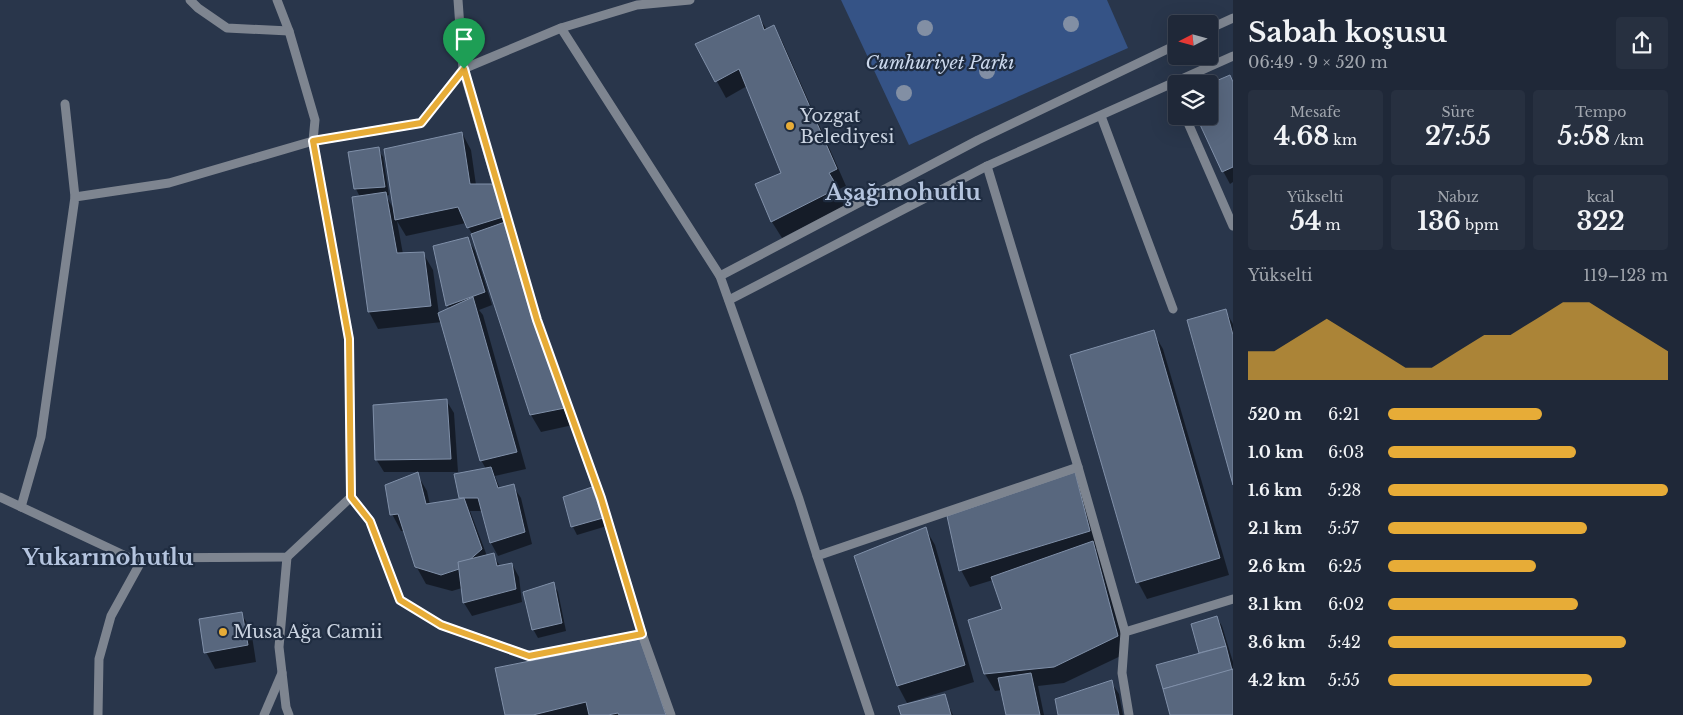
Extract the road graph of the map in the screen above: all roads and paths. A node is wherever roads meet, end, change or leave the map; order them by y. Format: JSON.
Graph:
{"nodes":[{"id":1,"x":190,"y":0,"type":"edge"},
{"id":2,"x":277,"y":0,"type":"edge"},
{"id":3,"x":458,"y":0,"type":"edge"},
{"id":4,"x":690,"y":0,"type":"edge"},
{"id":5,"x":1233,"y":18,"type":"edge"},
{"id":6,"x":1218,"y":25,"type":"edge"},
{"id":7,"x":561,"y":28,"type":"junction"},
{"id":8,"x":289,"y":31,"type":"junction"},
{"id":9,"x":1168,"y":49,"type":"edge"},
{"id":10,"x":1233,"y":56,"type":"edge"},
{"id":11,"x":464,"y":69,"type":"junction"},
{"id":12,"x":1191,"y":75,"type":"edge"},
{"id":13,"x":1168,"y":85,"type":"edge"},
{"id":14,"x":66,"y":104,"type":"dead end"},
{"id":15,"x":1101,"y":116,"type":"junction"},
{"id":16,"x":1189,"y":125,"type":"edge"},
{"id":17,"x":313,"y":141,"type":"junction"},
{"id":18,"x":987,"y":166,"type":"junction"},
{"id":19,"x":75,"y":197,"type":"junction"},
{"id":20,"x":1233,"y":226,"type":"edge"},
{"id":21,"x":720,"y":276,"type":"junction"},
{"id":22,"x":729,"y":300,"type":"junction"},
{"id":23,"x":1173,"y":309,"type":"dead end"},
{"id":24,"x":1078,"y":467,"type":"junction"},
{"id":25,"x":0,"y":497,"type":"edge"},
{"id":26,"x":351,"y":497,"type":"junction"},
{"id":27,"x":21,"y":507,"type":"junction"},
{"id":28,"x":817,"y":556,"type":"junction"},
{"id":29,"x":288,"y":557,"type":"junction"},
{"id":30,"x":143,"y":558,"type":"junction"},
{"id":31,"x":1233,"y":599,"type":"edge"},
{"id":32,"x":1125,"y":632,"type":"junction"},
{"id":33,"x":642,"y":634,"type":"junction"},
{"id":34,"x":282,"y":673,"type":"junction"},
{"id":35,"x":98,"y":715,"type":"edge"},
{"id":36,"x":264,"y":715,"type":"edge"},
{"id":37,"x":289,"y":715,"type":"edge"},
{"id":38,"x":670,"y":715,"type":"edge"},
{"id":39,"x":870,"y":715,"type":"edge"},
{"id":40,"x":1129,"y":715,"type":"edge"}],
"edges":[{"from":1,"to":8,"type":"street"},
{"from":2,"to":8,"type":"street"},
{"from":3,"to":11,"type":"street"},
{"from":4,"to":7,"type":"street"},
{"from":5,"to":6,"type":"street"},
{"from":7,"to":11,"type":"street"},
{"from":7,"to":21,"type":"street"},
{"from":8,"to":17,"type":"street"},
{"from":9,"to":21,"type":"street"},
{"from":10,"to":12,"type":"street"},
{"from":11,"to":17,"type":"street"},
{"from":11,"to":33,"type":"street"},
{"from":13,"to":15,"type":"street"},
{"from":14,"to":19,"type":"street"},
{"from":15,"to":18,"type":"street"},
{"from":15,"to":23,"type":"street"},
{"from":16,"to":20,"type":"street"},
{"from":17,"to":19,"type":"street"},
{"from":17,"to":26,"type":"street"},
{"from":18,"to":22,"type":"street"},
{"from":18,"to":24,"type":"street"},
{"from":19,"to":27,"type":"street"},
{"from":21,"to":22,"type":"street"},
{"from":22,"to":28,"type":"street"},
{"from":24,"to":28,"type":"street"},
{"from":24,"to":32,"type":"street"},
{"from":25,"to":27,"type":"street"},
{"from":26,"to":29,"type":"street"},
{"from":26,"to":33,"type":"street"},
{"from":27,"to":30,"type":"street"},
{"from":28,"to":39,"type":"street"},
{"from":29,"to":30,"type":"street"},
{"from":29,"to":34,"type":"street"},
{"from":30,"to":35,"type":"street"},
{"from":31,"to":32,"type":"street"},
{"from":32,"to":40,"type":"street"},
{"from":33,"to":38,"type":"street"},
{"from":34,"to":36,"type":"street"},
{"from":34,"to":37,"type":"street"}]}
